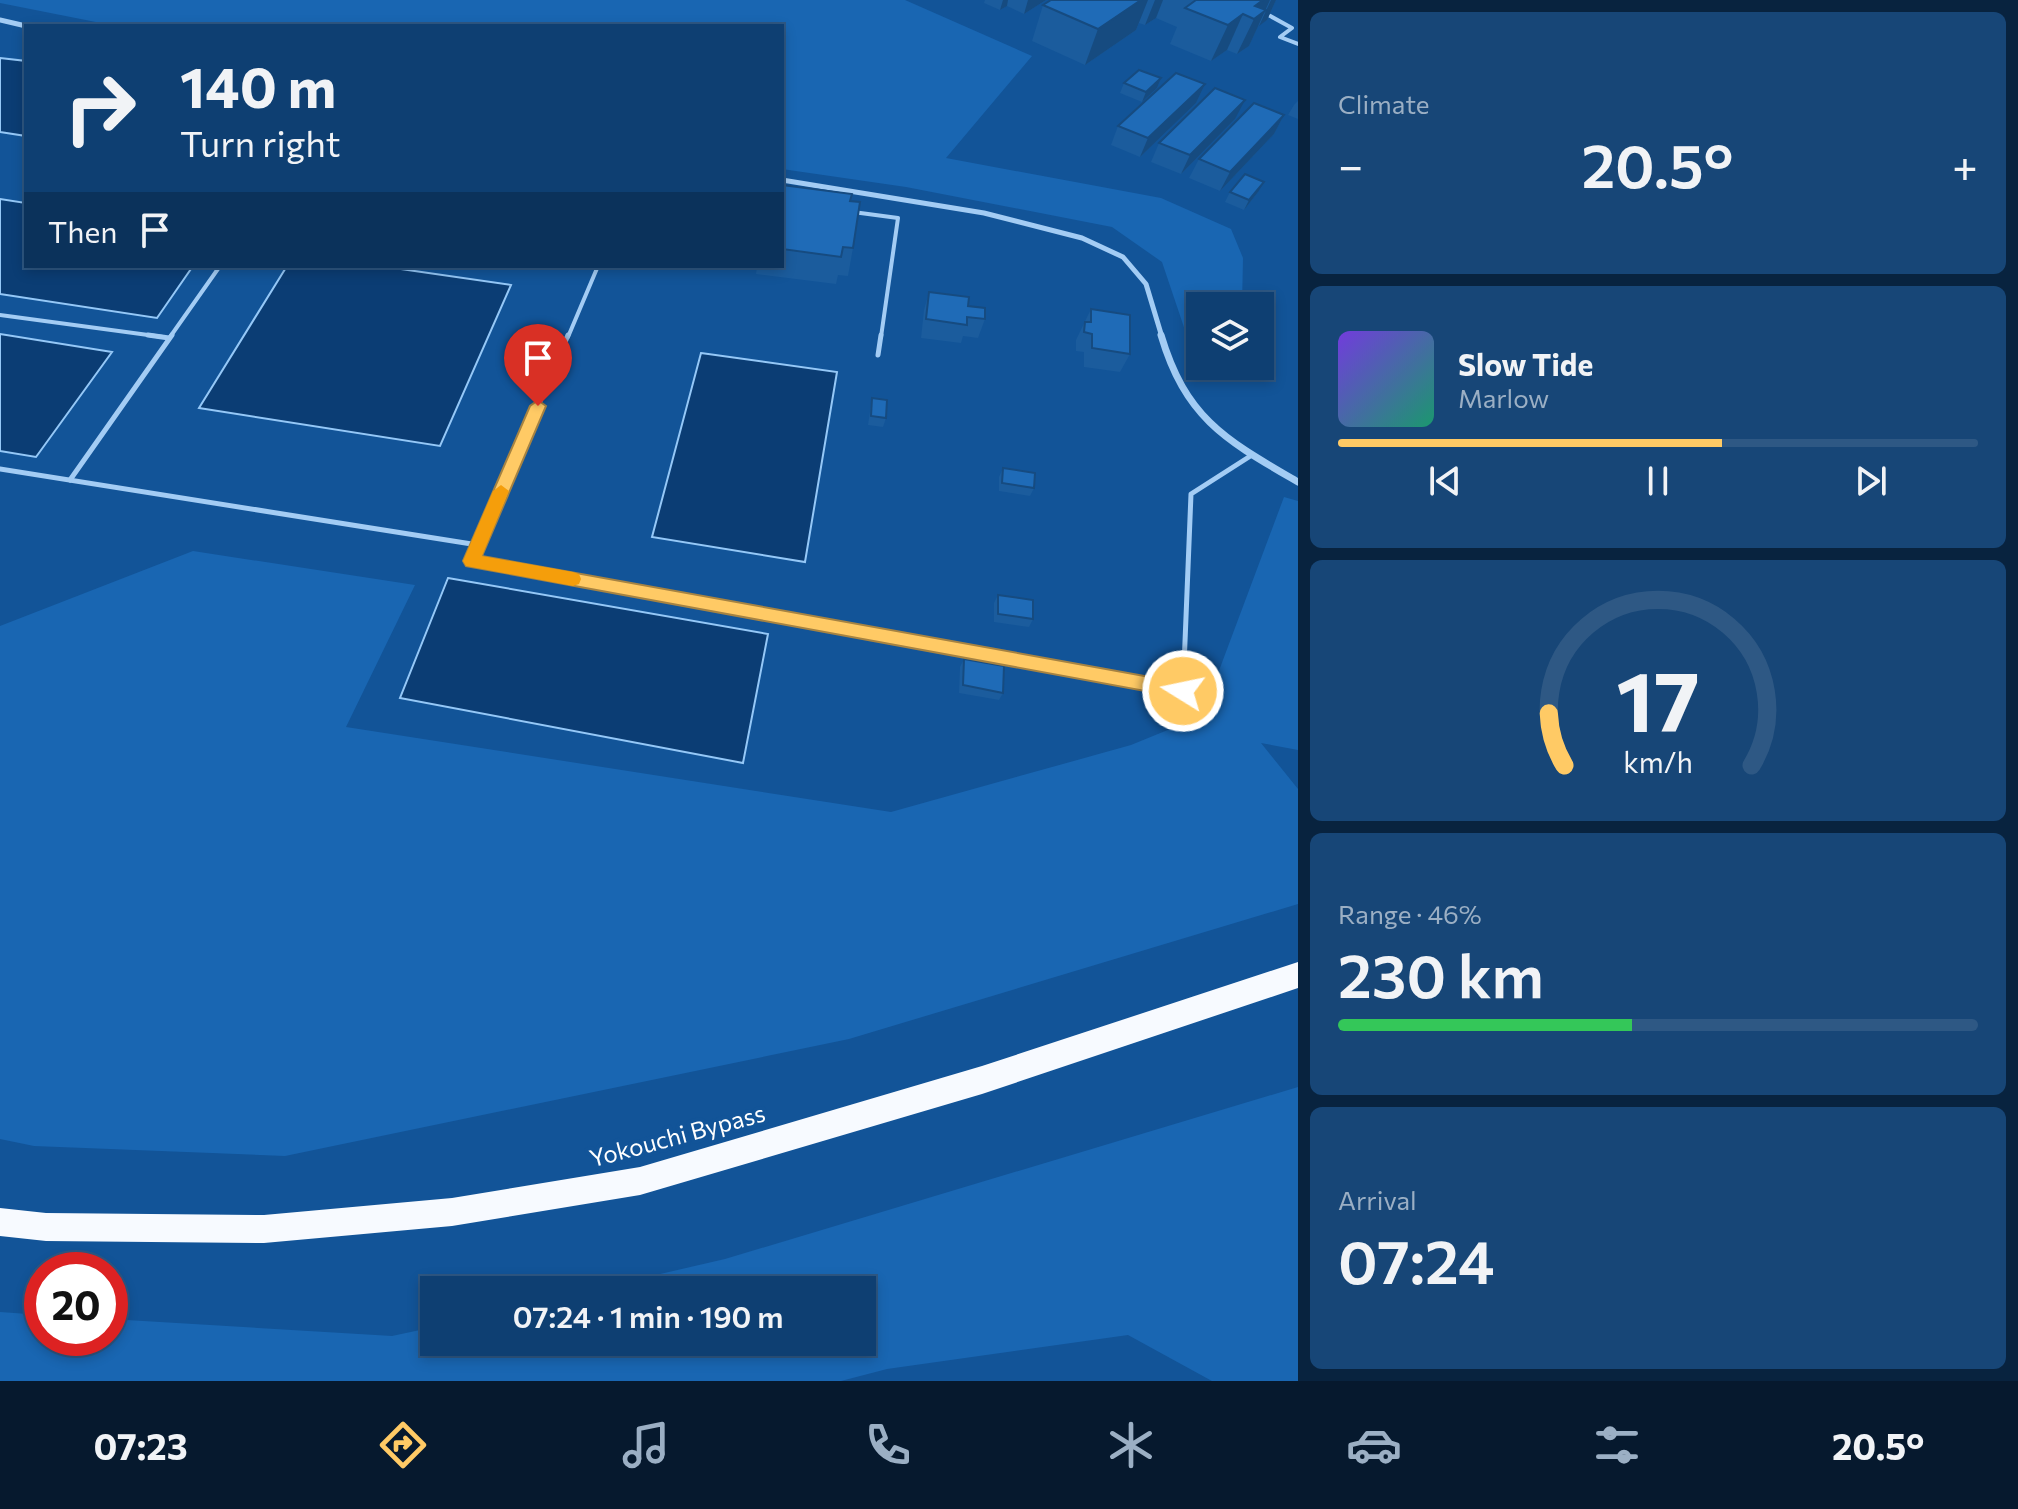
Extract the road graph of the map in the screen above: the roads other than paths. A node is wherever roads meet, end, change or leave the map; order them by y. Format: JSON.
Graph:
{"nodes":[{"id":1,"x":1255,"y":7,"type":"edge"},
{"id":2,"x":0,"y":20,"type":"edge"},
{"id":3,"x":24,"y":26,"type":"edge"},
{"id":4,"x":1298,"y":44,"type":"edge"},
{"id":5,"x":784,"y":180,"type":"edge"},
{"id":6,"x":840,"y":211,"type":"edge"},
{"id":7,"x":219,"y":268,"type":"edge"},
{"id":8,"x":597,"y":268,"type":"edge"},
{"id":9,"x":0,"y":315,"type":"edge"},
{"id":10,"x":169,"y":338,"type":"junction"},
{"id":11,"x":878,"y":355,"type":"dead end"},
{"id":12,"x":1252,"y":455,"type":"junction"},
{"id":13,"x":0,"y":469,"type":"edge"},
{"id":14,"x":70,"y":480,"type":"junction"},
{"id":15,"x":1298,"y":482,"type":"edge"},
{"id":16,"x":478,"y":545,"type":"junction"},
{"id":17,"x":1298,"y":975,"type":"edge"},
{"id":18,"x":0,"y":1222,"type":"edge"}],
"edges":[{"from":1,"to":4,"type":"lane"},
{"from":2,"to":3,"type":"street"},
{"from":5,"to":12,"type":"street"},
{"from":6,"to":11,"type":"lane"},
{"from":7,"to":10,"type":"lane"},
{"from":8,"to":16,"type":"lane"},
{"from":9,"to":10,"type":"lane"},
{"from":10,"to":14,"type":"lane"},
{"from":12,"to":15,"type":"street"},
{"from":12,"to":16,"type":"lane"},
{"from":13,"to":14,"type":"lane"},
{"from":14,"to":16,"type":"lane"},
{"from":17,"to":18,"type":"highway","name":"Yokouchi Bypass"}]}
